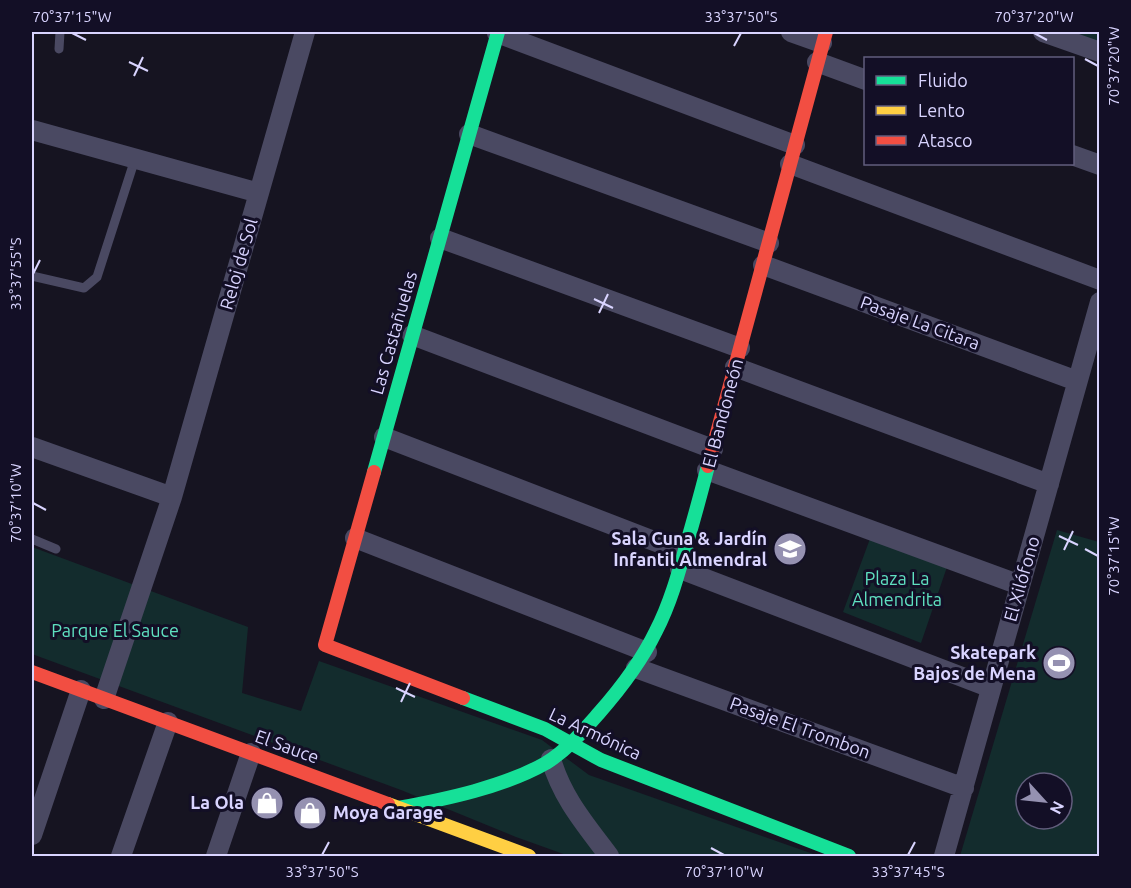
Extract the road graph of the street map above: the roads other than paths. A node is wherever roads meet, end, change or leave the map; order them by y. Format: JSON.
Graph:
{"nodes":[{"id":1,"x":60,"y":32,"type":"edge"},
{"id":2,"x":305,"y":32,"type":"edge"},
{"id":3,"x":497,"y":32,"type":"edge"},
{"id":4,"x":791,"y":32,"type":"edge"},
{"id":5,"x":1043,"y":32,"type":"edge"},
{"id":6,"x":822,"y":46,"type":"edge"},
{"id":7,"x":59,"y":49,"type":"dead end"},
{"id":8,"x":1100,"y":52,"type":"edge"},
{"id":9,"x":864,"y":78,"type":"edge"},
{"id":10,"x":32,"y":130,"type":"edge"},
{"id":11,"x":469,"y":134,"type":"junction"},
{"id":12,"x":792,"y":155,"type":"junction"},
{"id":13,"x":1074,"y":156,"type":"edge"},
{"id":14,"x":135,"y":159,"type":"junction"},
{"id":15,"x":1100,"y":165,"type":"edge"},
{"id":16,"x":259,"y":193,"type":"junction"},
{"id":17,"x":440,"y":238,"type":"junction"},
{"id":18,"x":768,"y":243,"type":"junction"},
{"id":19,"x":763,"y":265,"type":"junction"},
{"id":20,"x":32,"y":276,"type":"edge"},
{"id":21,"x":1100,"y":280,"type":"edge"},
{"id":22,"x":1100,"y":302,"type":"edge"},
{"id":23,"x":412,"y":335,"type":"junction"},
{"id":24,"x":738,"y":358,"type":"junction"},
{"id":25,"x":1077,"y":381,"type":"junction"},
{"id":26,"x":384,"y":437,"type":"junction"},
{"id":27,"x":32,"y":447,"type":"edge"},
{"id":28,"x":713,"y":449,"type":"junction"},
{"id":29,"x":707,"y":470,"type":"junction"},
{"id":30,"x":1049,"y":484,"type":"junction"},
{"id":31,"x":172,"y":497,"type":"junction"},
{"id":32,"x":355,"y":538,"type":"junction"},
{"id":33,"x":32,"y":539,"type":"edge"},
{"id":34,"x":56,"y":549,"type":"dead end"},
{"id":35,"x":683,"y":561,"type":"junction"},
{"id":36,"x":1020,"y":585,"type":"junction"},
{"id":37,"x":325,"y":645,"type":"joint"},
{"id":38,"x":641,"y":660,"type":"junction"},
{"id":39,"x":32,"y":672,"type":"edge"},
{"id":40,"x":991,"y":688,"type":"junction"},
{"id":41,"x":81,"y":690,"type":"junction"},
{"id":42,"x":104,"y":699,"type":"junction"},
{"id":43,"x":168,"y":723,"type":"junction"},
{"id":44,"x":571,"y":744,"type":"junction"},
{"id":45,"x":251,"y":753,"type":"junction"},
{"id":46,"x":551,"y":759,"type":"junction"},
{"id":47,"x":964,"y":788,"type":"junction"},
{"id":48,"x":398,"y":808,"type":"junction"},
{"id":49,"x":32,"y":835,"type":"edge"},
{"id":50,"x":121,"y":856,"type":"edge"},
{"id":51,"x":216,"y":856,"type":"edge"},
{"id":52,"x":529,"y":856,"type":"edge"},
{"id":53,"x":609,"y":856,"type":"edge"},
{"id":54,"x":849,"y":856,"type":"edge"},
{"id":55,"x":944,"y":856,"type":"edge"}],
"edges":[{"from":1,"to":7,"type":"lane"},
{"from":2,"to":16,"type":"street","name":"Reloj de Sol"},
{"from":3,"to":11,"type":"street","name":"Las Castañuelas"},
{"from":3,"to":12,"type":"street"},
{"from":4,"to":6,"type":"street"},
{"from":5,"to":8,"type":"street"},
{"from":6,"to":9,"type":"street"},
{"from":6,"to":12,"type":"street","name":"El Bandoneón"},
{"from":10,"to":14,"type":"street"},
{"from":11,"to":17,"type":"street","name":"Las Castañuelas"},
{"from":11,"to":18,"type":"street"},
{"from":12,"to":18,"type":"street","name":"El Bandoneón"},
{"from":12,"to":21,"type":"street"},
{"from":13,"to":15,"type":"street"},
{"from":14,"to":16,"type":"street"},
{"from":14,"to":20,"type":"lane"},
{"from":16,"to":31,"type":"street","name":"Reloj de Sol"},
{"from":17,"to":23,"type":"street","name":"Las Castañuelas"},
{"from":17,"to":24,"type":"street"},
{"from":18,"to":19,"type":"street","name":"El Bandoneón"},
{"from":19,"to":24,"type":"street","name":"El Bandoneón"},
{"from":19,"to":25,"type":"street","name":"Pasaje La Citara"},
{"from":22,"to":25,"type":"street","name":"El Xilófono"},
{"from":23,"to":26,"type":"street","name":"Las Castañuelas"},
{"from":23,"to":28,"type":"street"},
{"from":24,"to":28,"type":"street","name":"El Bandoneón"},
{"from":24,"to":30,"type":"street"},
{"from":25,"to":30,"type":"street","name":"El Xilófono"},
{"from":26,"to":32,"type":"street","name":"Las Castañuelas"},
{"from":26,"to":35,"type":"street"},
{"from":27,"to":31,"type":"street"},
{"from":28,"to":29,"type":"street","name":"El Bandoneón"},
{"from":29,"to":35,"type":"street","name":"El Bandoneón"},
{"from":29,"to":36,"type":"street"},
{"from":30,"to":36,"type":"street","name":"El Xilófono"},
{"from":31,"to":42,"type":"street","name":"Reloj de Sol"},
{"from":32,"to":37,"type":"street","name":"Las Castañuelas"},
{"from":32,"to":38,"type":"street","name":"Pasaje El Trombon"},
{"from":33,"to":34,"type":"lane"},
{"from":35,"to":38,"type":"street","name":"El Bandoneón"},
{"from":35,"to":40,"type":"street"},
{"from":36,"to":40,"type":"street","name":"El Xilófono"},
{"from":37,"to":44,"type":"street","name":"La Armónica"},
{"from":38,"to":44,"type":"street","name":"El Bandoneón"},
{"from":38,"to":47,"type":"street","name":"Pasaje El Trombon"},
{"from":39,"to":41,"type":"street","name":"El Sauce"},
{"from":40,"to":47,"type":"street","name":"El Xilófono"},
{"from":41,"to":42,"type":"street","name":"El Sauce"},
{"from":41,"to":49,"type":"street"},
{"from":42,"to":43,"type":"street","name":"El Sauce"},
{"from":43,"to":45,"type":"street","name":"El Sauce"},
{"from":43,"to":50,"type":"street"},
{"from":44,"to":46,"type":"street","name":"El Bandoneón"},
{"from":44,"to":54,"type":"street","name":"La Armónica"},
{"from":45,"to":48,"type":"street","name":"El Sauce"},
{"from":45,"to":51,"type":"street"},
{"from":46,"to":48,"type":"street","name":"El Bandoneón"},
{"from":46,"to":53,"type":"street"},
{"from":47,"to":55,"type":"street","name":"El Xilófono"},
{"from":48,"to":52,"type":"street","name":"El Sauce"}]}
